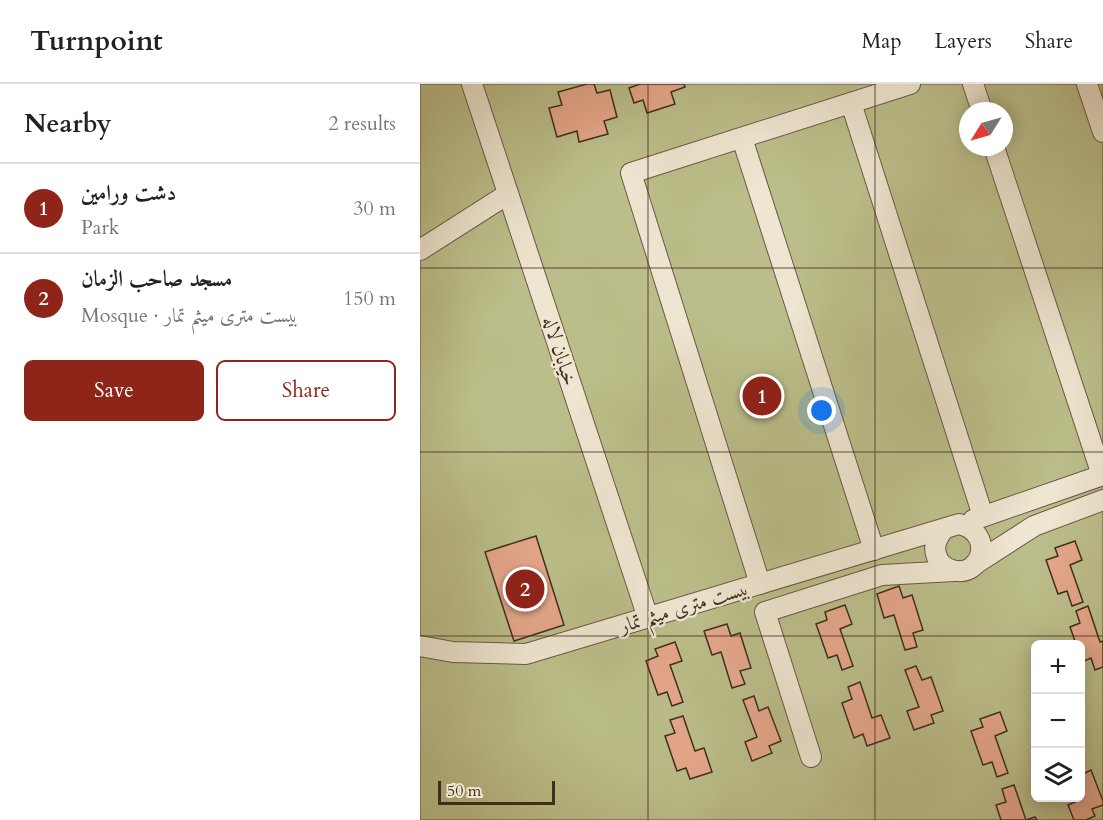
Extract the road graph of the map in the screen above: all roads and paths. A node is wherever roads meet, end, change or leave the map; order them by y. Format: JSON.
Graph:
{"nodes":[{"id":1,"x":472,"y":84,"type":"edge"},
{"id":2,"x":910,"y":84,"type":"edge"},
{"id":3,"x":973,"y":84,"type":"edge"},
{"id":4,"x":1087,"y":84,"type":"edge"},
{"id":5,"x":979,"y":102,"type":"edge"},
{"id":6,"x":851,"y":103,"type":"junction"},
{"id":7,"x":1103,"y":132,"type":"edge"},
{"id":8,"x":742,"y":138,"type":"junction"},
{"id":9,"x":997,"y":156,"type":"edge"},
{"id":10,"x":508,"y":194,"type":"junction"},
{"id":11,"x":420,"y":250,"type":"edge"},
{"id":12,"x":1102,"y":475,"type":"edge"},
{"id":13,"x":1103,"y":500,"type":"edge"},
{"id":14,"x":983,"y":516,"type":"junction"},
{"id":15,"x":952,"y":527,"type":"junction"},
{"id":16,"x":874,"y":550,"type":"junction"},
{"id":17,"x":975,"y":564,"type":"junction"},
{"id":18,"x":954,"y":571,"type":"junction"},
{"id":19,"x":760,"y":584,"type":"junction"},
{"id":20,"x":648,"y":618,"type":"junction"},
{"id":21,"x":420,"y":646,"type":"edge"},
{"id":22,"x":811,"y":757,"type":"dead end"}],
"edges":[{"from":1,"to":10,"type":"street","name":"خیابان لاله"},
{"from":2,"to":6,"type":"street"},
{"from":3,"to":5,"type":"street"},
{"from":4,"to":7,"type":"street"},
{"from":6,"to":8,"type":"street"},
{"from":6,"to":14,"type":"street"},
{"from":8,"to":16,"type":"street"},
{"from":8,"to":19,"type":"street"},
{"from":9,"to":12,"type":"street"},
{"from":10,"to":11,"type":"street"},
{"from":10,"to":20,"type":"street","name":"خیابان لاله"},
{"from":12,"to":14,"type":"street","name":"بیست متری میثم تمار"},
{"from":13,"to":17,"type":"street"},
{"from":14,"to":15,"type":"street","name":"بیست متری میثم تمار"},
{"from":15,"to":16,"type":"street","name":"بیست متری میثم تمار"},
{"from":15,"to":17,"type":"street"},
{"from":15,"to":18,"type":"street"},
{"from":16,"to":19,"type":"street","name":"بیست متری میثم تمار"},
{"from":17,"to":18,"type":"street"},
{"from":18,"to":22,"type":"street"},
{"from":19,"to":20,"type":"street","name":"بیست متری میثم تمار"},
{"from":20,"to":21,"type":"street","name":"بیست متری میثم تمار"}]}
